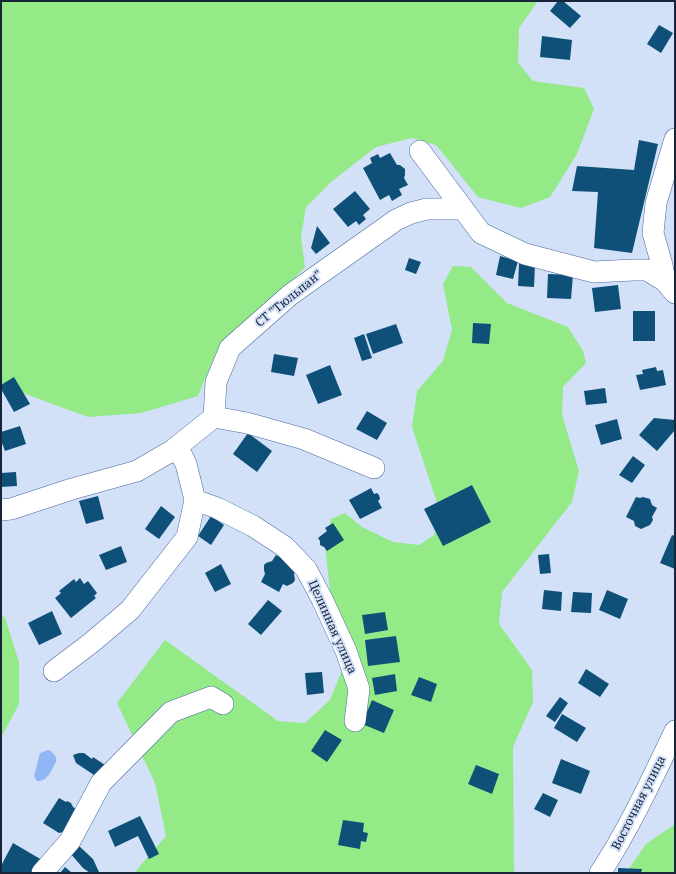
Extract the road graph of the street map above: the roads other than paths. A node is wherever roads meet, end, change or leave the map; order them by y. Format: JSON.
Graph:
{"nodes":[{"id":1,"x":675,"y":139,"type":"edge"},
{"id":2,"x":420,"y":151,"type":"dead end"},
{"id":3,"x":462,"y":209,"type":"junction"},
{"id":4,"x":669,"y":275,"type":"edge"},
{"id":5,"x":214,"y":417,"type":"junction"},
{"id":6,"x":173,"y":450,"type":"junction"},
{"id":7,"x":374,"y":468,"type":"dead end"},
{"id":8,"x":195,"y":500,"type":"junction"},
{"id":9,"x":1,"y":510,"type":"edge"},
{"id":10,"x":54,"y":671,"type":"dead end"},
{"id":11,"x":222,"y":704,"type":"dead end"},
{"id":12,"x":355,"y":721,"type":"dead end"},
{"id":13,"x":675,"y":731,"type":"edge"},
{"id":14,"x":42,"y":873,"type":"edge"},
{"id":15,"x":600,"y":873,"type":"edge"}],
"edges":[{"from":1,"to":4,"type":"street"},
{"from":2,"to":3,"type":"street"},
{"from":3,"to":4,"type":"street"},
{"from":3,"to":5,"type":"street","name":"СТ \"Тюльпан\""},
{"from":5,"to":6,"type":"street"},
{"from":5,"to":7,"type":"street"},
{"from":6,"to":8,"type":"street"},
{"from":6,"to":9,"type":"street"},
{"from":8,"to":10,"type":"street"},
{"from":8,"to":12,"type":"street","name":"Целинная улица"},
{"from":11,"to":14,"type":"street"},
{"from":13,"to":15,"type":"street","name":"Восточная улица"}]}
